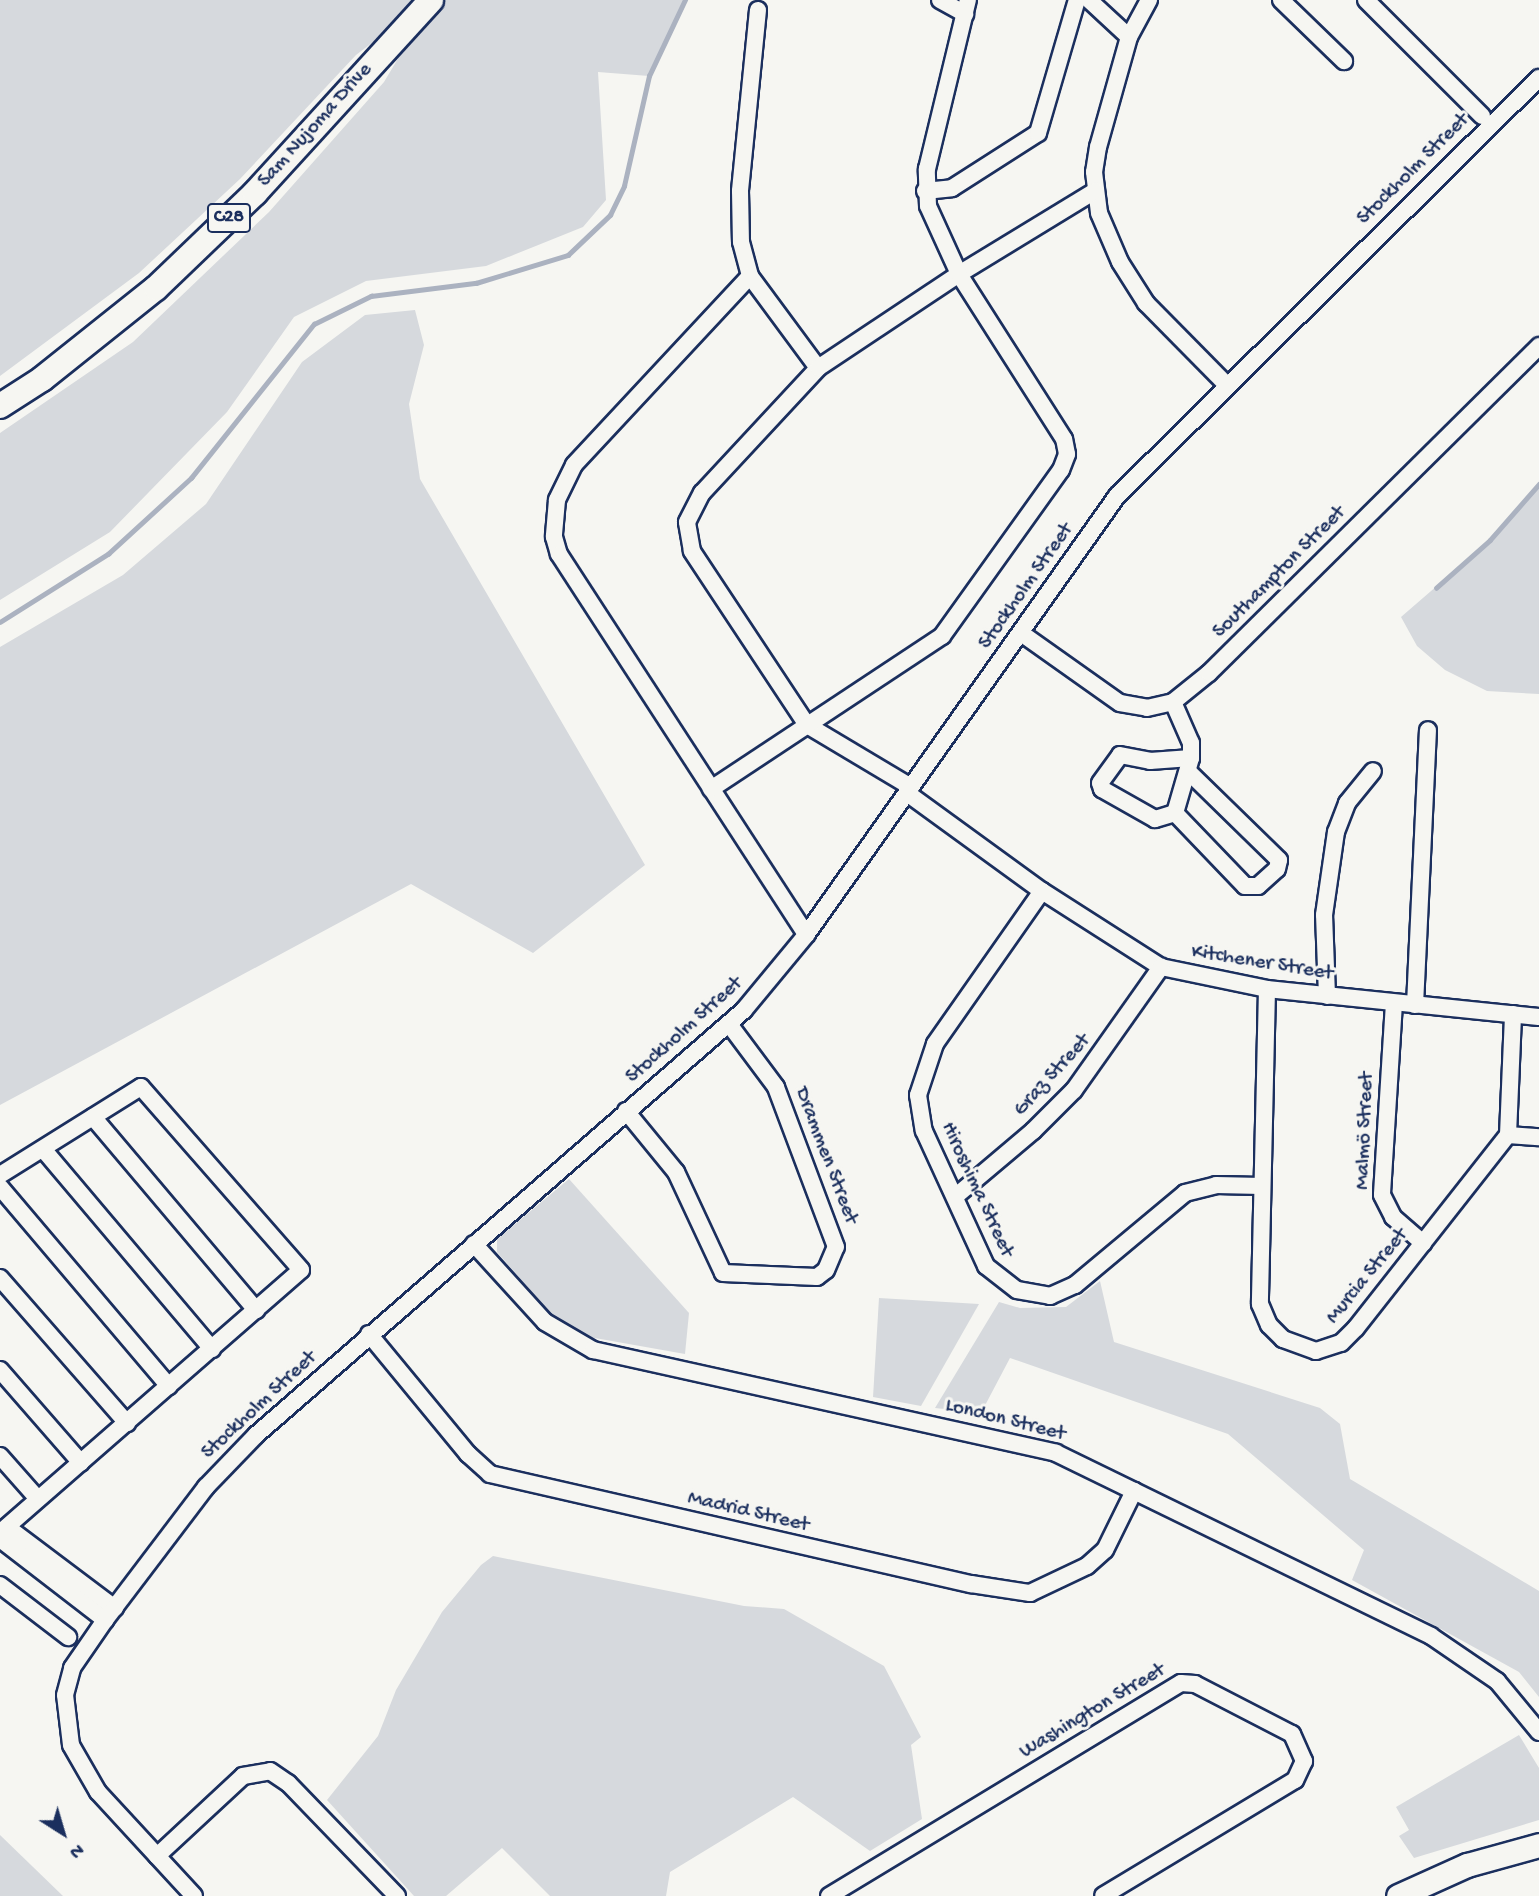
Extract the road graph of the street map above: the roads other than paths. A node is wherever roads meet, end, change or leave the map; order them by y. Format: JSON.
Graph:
{"nodes":[{"id":1,"x":431,"y":0,"type":"edge"},
{"id":2,"x":940,"y":0,"type":"edge"},
{"id":3,"x":1077,"y":0,"type":"edge"},
{"id":4,"x":1089,"y":0,"type":"edge"},
{"id":5,"x":1149,"y":0,"type":"edge"},
{"id":6,"x":1281,"y":0,"type":"edge"},
{"id":7,"x":1366,"y":0,"type":"edge"},
{"id":8,"x":967,"y":7,"type":"edge"},
{"id":9,"x":758,"y":10,"type":"dead end"},
{"id":10,"x":1129,"y":37,"type":"junction"},
{"id":11,"x":1344,"y":61,"type":"dead end"},
{"id":12,"x":1539,"y":78,"type":"edge"},
{"id":13,"x":1482,"y":116,"type":"dead end"},
{"id":14,"x":925,"y":191,"type":"junction"},
{"id":15,"x":1095,"y":191,"type":"junction"},
{"id":16,"x":959,"y":274,"type":"junction"},
{"id":17,"x":750,"y":276,"type":"junction"},
{"id":18,"x":1539,"y":346,"type":"edge"},
{"id":19,"x":818,"y":368,"type":"junction"},
{"id":20,"x":1227,"y":385,"type":"junction"},
{"id":21,"x":0,"y":406,"type":"edge"},
{"id":22,"x":1021,"y":633,"type":"junction"},
{"id":23,"x":1173,"y":702,"type":"junction"},
{"id":24,"x":807,"y":725,"type":"junction"},
{"id":25,"x":1428,"y":730,"type":"dead end"},
{"id":26,"x":1190,"y":765,"type":"junction"},
{"id":27,"x":1373,"y":771,"type":"dead end"},
{"id":28,"x":711,"y":789,"type":"junction"},
{"id":29,"x":909,"y":790,"type":"junction"},
{"id":30,"x":1175,"y":813,"type":"junction"},
{"id":31,"x":1042,"y":891,"type":"junction"},
{"id":32,"x":806,"y":935,"type":"junction"},
{"id":33,"x":1161,"y":967,"type":"junction"},
{"id":34,"x":1267,"y":989,"type":"junction"},
{"id":35,"x":1327,"y":996,"type":"junction"},
{"id":36,"x":1394,"y":1003,"type":"junction"},
{"id":37,"x":1415,"y":1005,"type":"junction"},
{"id":38,"x":1513,"y":1014,"type":"junction"},
{"id":39,"x":1539,"y":1017,"type":"edge"},
{"id":40,"x":729,"y":1024,"type":"junction"},
{"id":41,"x":626,"y":1111,"type":"junction"},
{"id":42,"x":93,"y":1117,"type":"junction"},
{"id":43,"x":1508,"y":1135,"type":"junction"},
{"id":44,"x":1539,"y":1137,"type":"edge"},
{"id":45,"x":43,"y":1149,"type":"junction"},
{"id":46,"x":0,"y":1175,"type":"edge"},
{"id":47,"x":1262,"y":1186,"type":"junction"},
{"id":48,"x":0,"y":1187,"type":"edge"},
{"id":49,"x":956,"y":1196,"type":"junction"},
{"id":50,"x":1423,"y":1243,"type":"junction"},
{"id":51,"x":474,"y":1244,"type":"junction"},
{"id":52,"x":0,"y":1278,"type":"edge"},
{"id":53,"x":256,"y":1310,"type":"junction"},
{"id":54,"x":369,"y":1334,"type":"junction"},
{"id":55,"x":212,"y":1349,"type":"junction"},
{"id":56,"x":0,"y":1370,"type":"edge"},
{"id":57,"x":169,"y":1386,"type":"junction"},
{"id":58,"x":127,"y":1423,"type":"junction"},
{"id":59,"x":0,"y":1456,"type":"edge"},
{"id":60,"x":80,"y":1463,"type":"junction"},
{"id":61,"x":1134,"y":1491,"type":"junction"},
{"id":62,"x":38,"y":1499,"type":"junction"},
{"id":63,"x":2,"y":1533,"type":"edge"},
{"id":64,"x":0,"y":1585,"type":"edge"},
{"id":65,"x":110,"y":1614,"type":"junction"},
{"id":66,"x":68,"y":1637,"type":"dead end"},
{"id":67,"x":1539,"y":1732,"type":"edge"},
{"id":68,"x":1539,"y":1845,"type":"edge"},
{"id":69,"x":157,"y":1856,"type":"junction"},
{"id":70,"x":194,"y":1896,"type":"edge"},
{"id":71,"x":397,"y":1896,"type":"edge"},
{"id":72,"x":829,"y":1896,"type":"edge"},
{"id":73,"x":1103,"y":1896,"type":"edge"},
{"id":74,"x":1398,"y":1896,"type":"edge"}],
"edges":[{"from":1,"to":21,"type":"main road","name":"Sam Nujoma Drive","number":"C28"},
{"from":2,"to":8,"type":"street"},
{"from":3,"to":14,"type":"street"},
{"from":4,"to":10,"type":"street"},
{"from":5,"to":10,"type":"street"},
{"from":6,"to":11,"type":"street"},
{"from":7,"to":13,"type":"street"},
{"from":8,"to":14,"type":"street"},
{"from":9,"to":17,"type":"street"},
{"from":10,"to":15,"type":"street"},
{"from":12,"to":20,"type":"street","name":"Stockholm Street"},
{"from":14,"to":16,"type":"street"},
{"from":15,"to":16,"type":"street"},
{"from":15,"to":20,"type":"street"},
{"from":16,"to":19,"type":"street"},
{"from":16,"to":24,"type":"street"},
{"from":17,"to":19,"type":"street"},
{"from":17,"to":28,"type":"street"},
{"from":18,"to":23,"type":"street","name":"Southampton Street"},
{"from":19,"to":24,"type":"street"},
{"from":20,"to":22,"type":"street","name":"Stockholm Street"},
{"from":22,"to":23,"type":"street"},
{"from":22,"to":29,"type":"street","name":"Stockholm Street"},
{"from":23,"to":26,"type":"street"},
{"from":24,"to":28,"type":"street"},
{"from":24,"to":29,"type":"street","name":"Kitchener Street"},
{"from":25,"to":37,"type":"street"},
{"from":26,"to":30,"type":"street"},
{"from":26,"to":30,"type":"street"},
{"from":26,"to":30,"type":"street"},
{"from":27,"to":35,"type":"street"},
{"from":28,"to":32,"type":"street"},
{"from":29,"to":31,"type":"street","name":"Kitchener Street"},
{"from":29,"to":32,"type":"street","name":"Stockholm Street"},
{"from":31,"to":33,"type":"street","name":"Kitchener Street"},
{"from":31,"to":49,"type":"street","name":"Hiroshima Street"},
{"from":32,"to":40,"type":"street","name":"Stockholm Street"},
{"from":33,"to":34,"type":"street","name":"Kitchener Street"},
{"from":33,"to":49,"type":"street","name":"Graz Street"},
{"from":34,"to":35,"type":"street","name":"Kitchener Street"},
{"from":34,"to":47,"type":"street","name":"Murcia Street"},
{"from":35,"to":36,"type":"street","name":"Kitchener Street"},
{"from":36,"to":37,"type":"street","name":"Kitchener Street"},
{"from":36,"to":50,"type":"street","name":"Malmö Street"},
{"from":37,"to":38,"type":"street","name":"Kitchener Street"},
{"from":38,"to":39,"type":"street","name":"Kitchener Street"},
{"from":38,"to":43,"type":"street"},
{"from":40,"to":41,"type":"street","name":"Stockholm Street"},
{"from":40,"to":41,"type":"street","name":"Drammen Street"},
{"from":41,"to":51,"type":"street","name":"Stockholm Street"},
{"from":42,"to":45,"type":"street"},
{"from":42,"to":53,"type":"street"},
{"from":42,"to":53,"type":"street"},
{"from":43,"to":44,"type":"street"},
{"from":43,"to":50,"type":"street","name":"Murcia Street"},
{"from":45,"to":46,"type":"street"},
{"from":45,"to":55,"type":"street"},
{"from":47,"to":49,"type":"street","name":"Hiroshima Street"},
{"from":47,"to":50,"type":"street","name":"Murcia Street"},
{"from":48,"to":57,"type":"street"},
{"from":51,"to":54,"type":"street","name":"Stockholm Street"},
{"from":51,"to":61,"type":"street","name":"London Street"},
{"from":52,"to":58,"type":"street"},
{"from":53,"to":55,"type":"street"},
{"from":54,"to":61,"type":"street","name":"Madrid Street"},
{"from":54,"to":65,"type":"street","name":"Stockholm Street"},
{"from":55,"to":57,"type":"street"},
{"from":56,"to":60,"type":"street"},
{"from":57,"to":58,"type":"street"},
{"from":58,"to":60,"type":"street"},
{"from":59,"to":62,"type":"street"},
{"from":60,"to":62,"type":"street"},
{"from":61,"to":67,"type":"street","name":"London Street"},
{"from":62,"to":63,"type":"street"},
{"from":63,"to":65,"type":"street"},
{"from":64,"to":66,"type":"street"},
{"from":65,"to":69,"type":"street","name":"Stockholm Street"},
{"from":68,"to":74,"type":"street"},
{"from":69,"to":70,"type":"street","name":"Stockholm Street"},
{"from":69,"to":71,"type":"street"},
{"from":72,"to":73,"type":"street","name":"Washington Street"}]}
